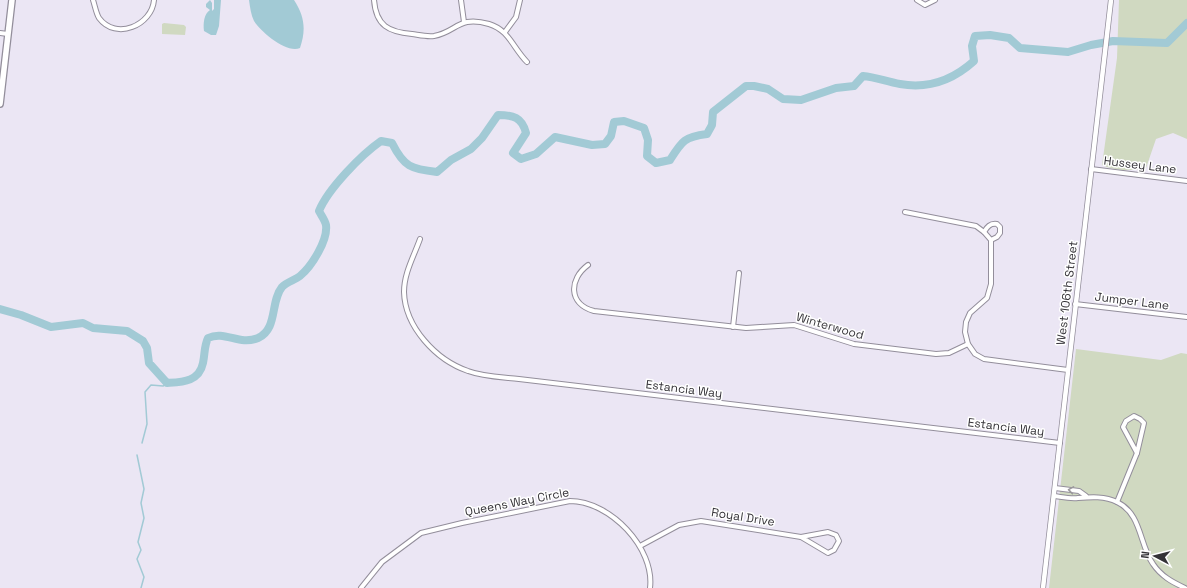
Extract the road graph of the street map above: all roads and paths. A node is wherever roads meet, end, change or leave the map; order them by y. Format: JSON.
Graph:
{"nodes":[{"id":1,"x":12,"y":0,"type":"edge"},
{"id":2,"x":93,"y":0,"type":"edge"},
{"id":3,"x":154,"y":0,"type":"edge"},
{"id":4,"x":374,"y":0,"type":"edge"},
{"id":5,"x":461,"y":0,"type":"edge"},
{"id":6,"x":520,"y":0,"type":"edge"},
{"id":7,"x":917,"y":0,"type":"edge"},
{"id":8,"x":935,"y":0,"type":"edge"},
{"id":9,"x":1111,"y":0,"type":"edge"},
{"id":10,"x":464,"y":22,"type":"junction"},
{"id":11,"x":505,"y":32,"type":"junction"},
{"id":12,"x":0,"y":33,"type":"edge"},
{"id":13,"x":8,"y":34,"type":"junction"},
{"id":14,"x":527,"y":62,"type":"dead end"},
{"id":15,"x":0,"y":104,"type":"edge"},
{"id":16,"x":1091,"y":169,"type":"junction"},
{"id":17,"x":1187,"y":181,"type":"edge"},
{"id":18,"x":905,"y":212,"type":"dead end"},
{"id":19,"x":984,"y":232,"type":"junction"},
{"id":20,"x":420,"y":239,"type":"dead end"},
{"id":21,"x":990,"y":240,"type":"junction"},
{"id":22,"x":588,"y":265,"type":"dead end"},
{"id":23,"x":739,"y":273,"type":"dead end"},
{"id":24,"x":1075,"y":304,"type":"junction"},
{"id":25,"x":1187,"y":318,"type":"edge"},
{"id":26,"x":732,"y":327,"type":"junction"},
{"id":27,"x":968,"y":344,"type":"junction"},
{"id":28,"x":1068,"y":370,"type":"junction"},
{"id":29,"x":1060,"y":443,"type":"junction"},
{"id":30,"x":1137,"y":453,"type":"junction"},
{"id":31,"x":1055,"y":488,"type":"junction"},
{"id":32,"x":1054,"y":496,"type":"junction"},
{"id":33,"x":1086,"y":496,"type":"junction"},
{"id":34,"x":1117,"y":502,"type":"junction"},
{"id":35,"x":801,"y":537,"type":"junction"},
{"id":36,"x":640,"y":546,"type":"junction"},
{"id":37,"x":361,"y":588,"type":"edge"},
{"id":38,"x":650,"y":588,"type":"edge"},
{"id":39,"x":1043,"y":588,"type":"edge"},
{"id":40,"x":1185,"y":588,"type":"edge"}],
"edges":[{"from":1,"to":13,"type":"main road"},
{"from":2,"to":3,"type":"street"},
{"from":4,"to":10,"type":"street"},
{"from":5,"to":10,"type":"street"},
{"from":6,"to":11,"type":"street"},
{"from":7,"to":8,"type":"street"},
{"from":9,"to":16,"type":"street","name":"West 106th Street"},
{"from":10,"to":11,"type":"street"},
{"from":11,"to":14,"type":"street"},
{"from":12,"to":13,"type":"street"},
{"from":13,"to":15,"type":"main road"},
{"from":16,"to":17,"type":"street","name":"Hussey Lane"},
{"from":16,"to":24,"type":"street","name":"West 106th Street"},
{"from":18,"to":19,"type":"street"},
{"from":19,"to":21,"type":"street"},
{"from":19,"to":21,"type":"street"},
{"from":20,"to":29,"type":"street","name":"Estancia Way"},
{"from":21,"to":27,"type":"street"},
{"from":22,"to":26,"type":"street","name":"Winterwood"},
{"from":23,"to":26,"type":"street"},
{"from":24,"to":25,"type":"street","name":"Jumper Lane"},
{"from":24,"to":28,"type":"street","name":"West 106th Street"},
{"from":26,"to":27,"type":"street","name":"Winterwood"},
{"from":27,"to":28,"type":"street"},
{"from":28,"to":29,"type":"street","name":"West 106th Street"},
{"from":29,"to":31,"type":"street","name":"West 106th Street"},
{"from":30,"to":30,"type":"street"},
{"from":30,"to":34,"type":"street"},
{"from":31,"to":32,"type":"street","name":"West 106th Street"},
{"from":33,"to":31,"type":"street","one_way":true},
{"from":32,"to":33,"type":"street"},
{"from":32,"to":39,"type":"street","name":"West 106th Street"},
{"from":33,"to":34,"type":"street"},
{"from":34,"to":40,"type":"street"},
{"from":35,"to":35,"type":"street","name":"Royal Drive"},
{"from":35,"to":36,"type":"street","name":"Royal Drive"},
{"from":36,"to":37,"type":"street","name":"Queens Way Circle"},
{"from":36,"to":38,"type":"street","name":"Queens Way Circle"}]}
